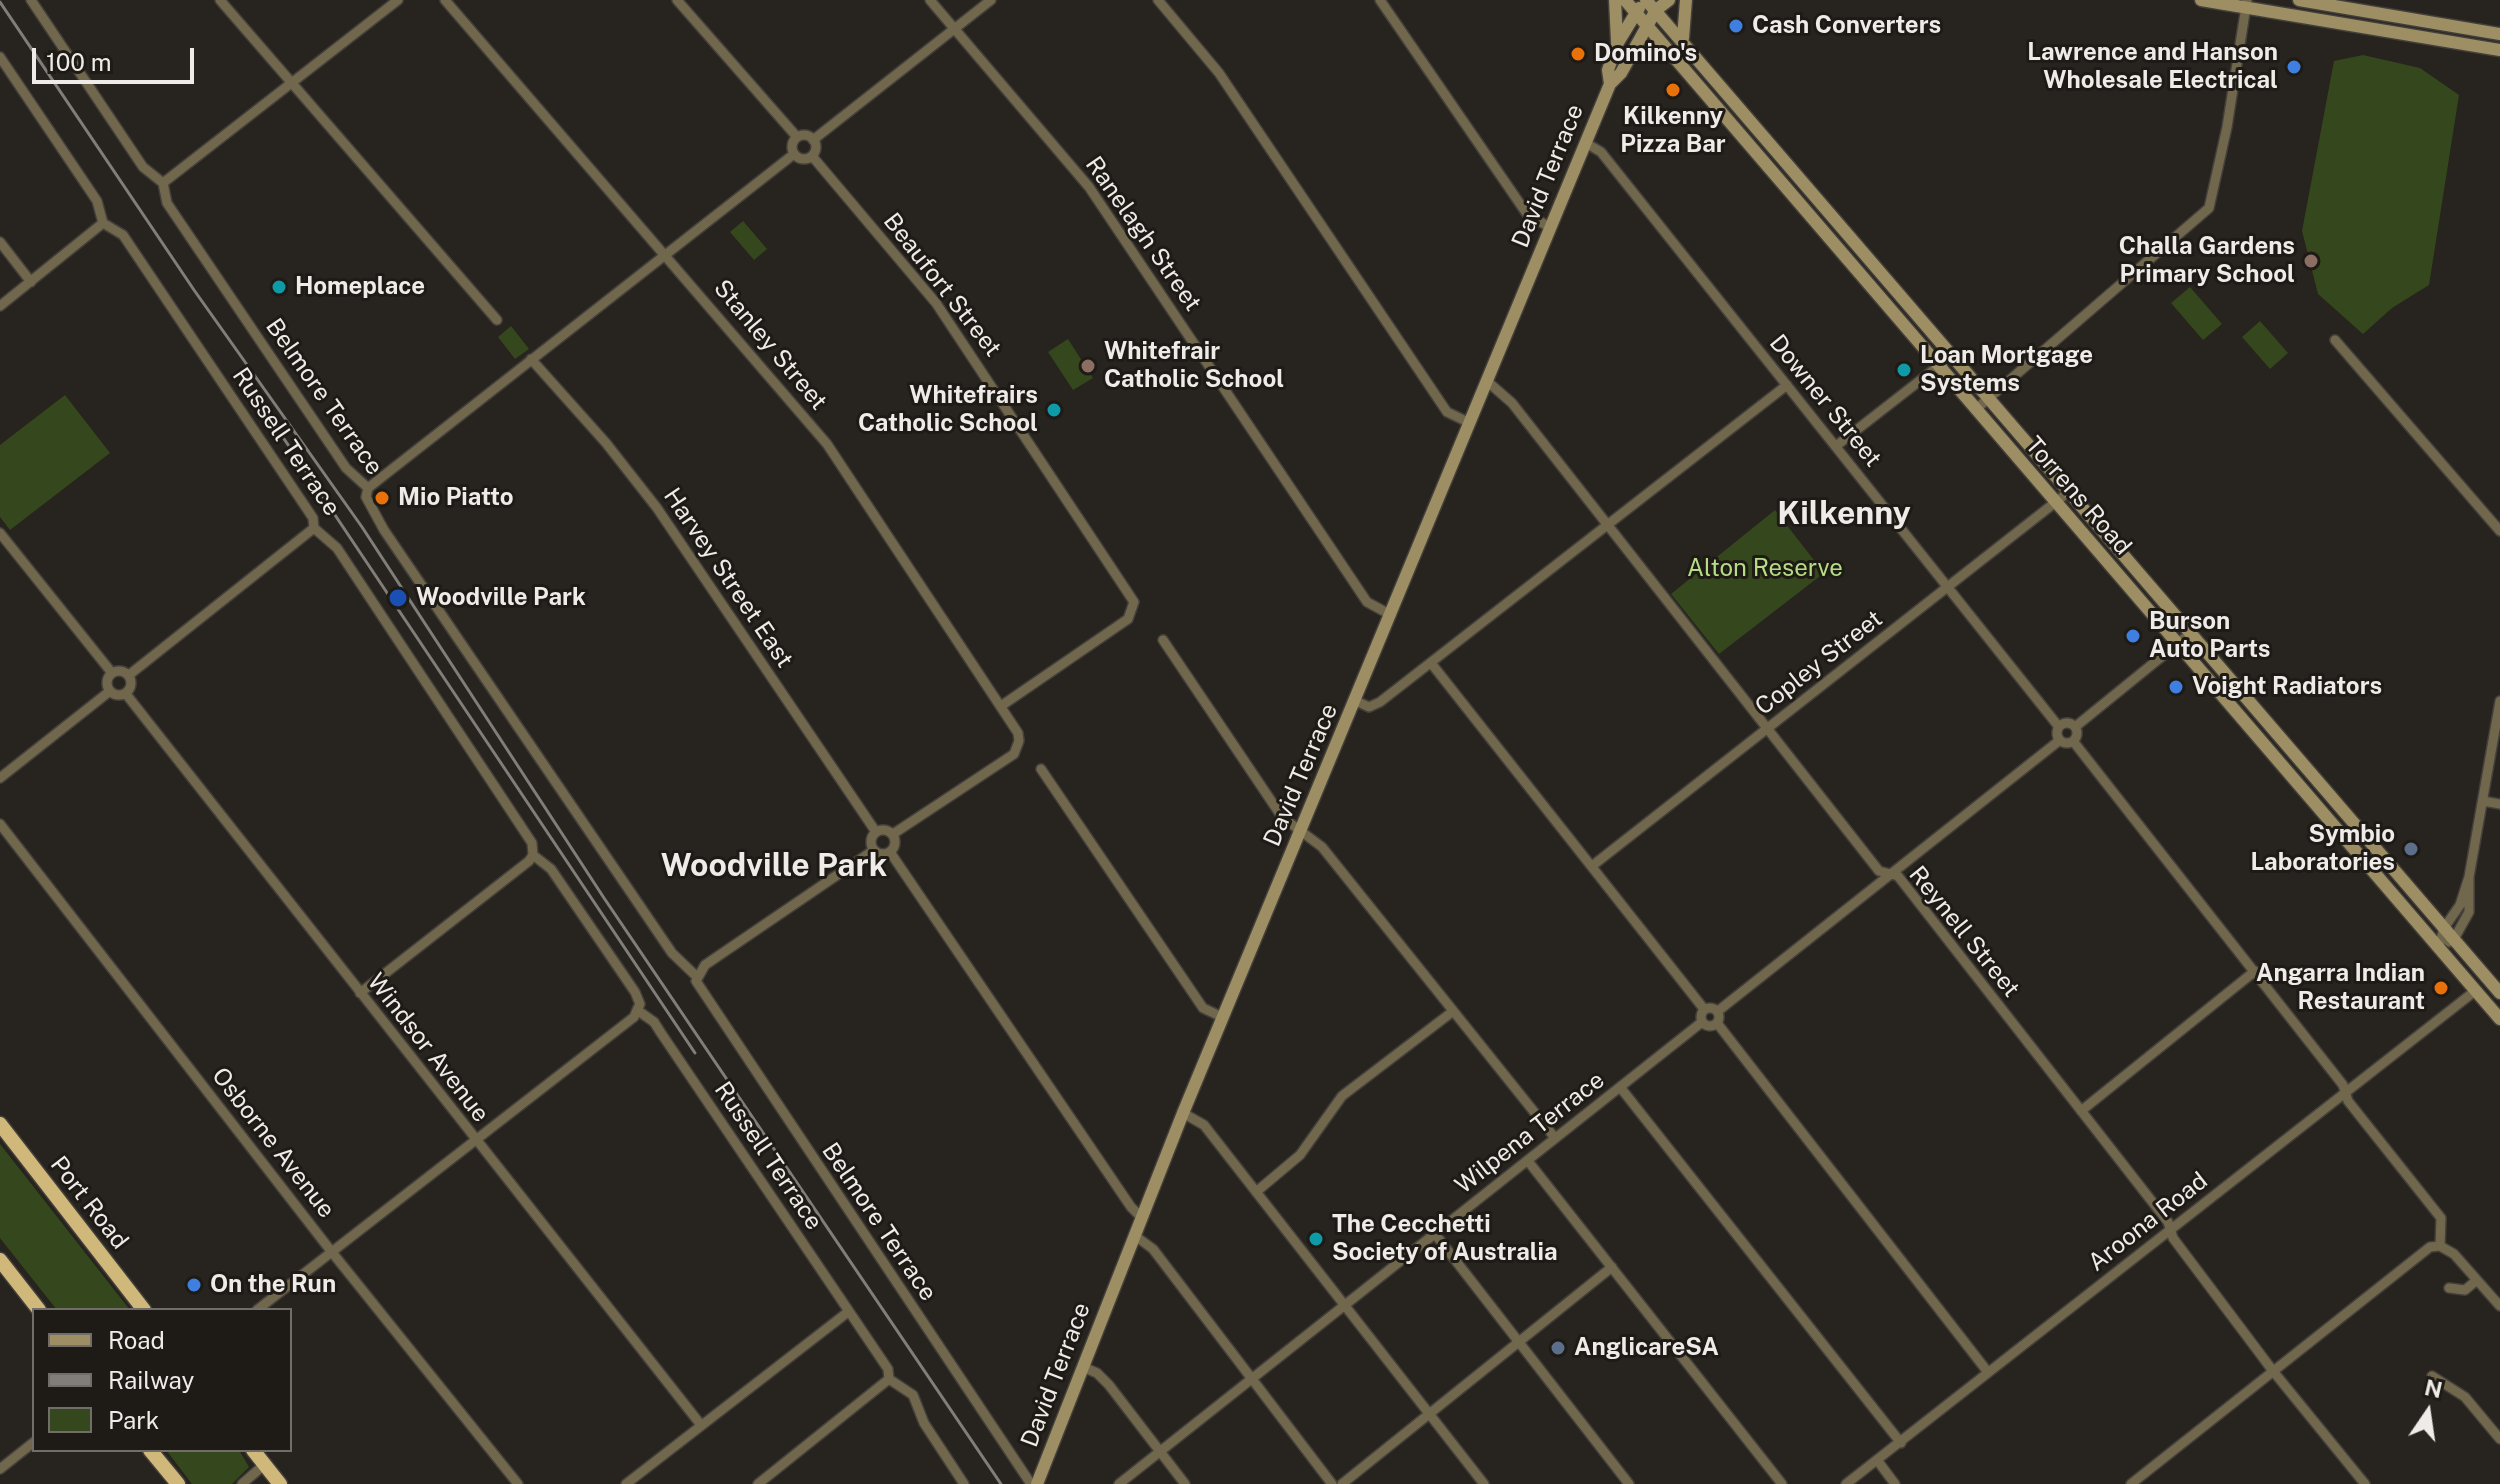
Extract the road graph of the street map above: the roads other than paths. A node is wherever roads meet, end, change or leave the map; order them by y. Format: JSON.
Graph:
{"nodes":[{"id":1,"x":31,"y":0,"type":"edge"},
{"id":2,"x":220,"y":0,"type":"edge"},
{"id":3,"x":398,"y":0,"type":"edge"},
{"id":4,"x":445,"y":0,"type":"edge"},
{"id":5,"x":677,"y":0,"type":"edge"},
{"id":6,"x":930,"y":0,"type":"edge"},
{"id":7,"x":991,"y":0,"type":"edge"},
{"id":8,"x":1158,"y":0,"type":"edge"},
{"id":9,"x":1380,"y":0,"type":"edge"},
{"id":10,"x":1615,"y":0,"type":"edge"},
{"id":11,"x":1625,"y":0,"type":"edge"},
{"id":12,"x":1646,"y":0,"type":"edge"},
{"id":13,"x":1669,"y":0,"type":"edge"},
{"id":14,"x":1686,"y":0,"type":"edge"},
{"id":15,"x":2201,"y":0,"type":"edge"},
{"id":16,"x":2299,"y":0,"type":"edge"},
{"id":17,"x":2248,"y":4,"type":"edge"},
{"id":18,"x":1656,"y":10,"type":"junction"},
{"id":19,"x":1636,"y":12,"type":"junction"},
{"id":20,"x":1648,"y":23,"type":"junction"},
{"id":21,"x":955,"y":29,"type":"junction"},
{"id":22,"x":2500,"y":34,"type":"edge"},
{"id":23,"x":1683,"y":38,"type":"junction"},
{"id":24,"x":1617,"y":44,"type":"junction"},
{"id":25,"x":2500,"y":50,"type":"edge"},
{"id":26,"x":0,"y":57,"type":"edge"},
{"id":27,"x":289,"y":82,"type":"junction"},
{"id":28,"x":1610,"y":84,"type":"junction"},
{"id":29,"x":797,"y":137,"type":"junction"},
{"id":30,"x":813,"y":140,"type":"junction"},
{"id":31,"x":1586,"y":143,"type":"junction"},
{"id":32,"x":794,"y":154,"type":"junction"},
{"id":33,"x":812,"y":156,"type":"junction"},
{"id":34,"x":163,"y":183,"type":"junction"},
{"id":35,"x":103,"y":223,"type":"junction"},
{"id":36,"x":1551,"y":228,"type":"junction"},
{"id":37,"x":0,"y":242,"type":"edge"},
{"id":38,"x":1860,"y":245,"type":"junction"},
{"id":39,"x":667,"y":254,"type":"junction"},
{"id":40,"x":1846,"y":255,"type":"junction"},
{"id":41,"x":31,"y":282,"type":"junction"},
{"id":42,"x":0,"y":306,"type":"edge"},
{"id":43,"x":497,"y":320,"type":"dead end"},
{"id":44,"x":2335,"y":340,"type":"dead end"},
{"id":45,"x":1954,"y":354,"type":"junction"},
{"id":46,"x":531,"y":359,"type":"junction"},
{"id":47,"x":1939,"y":366,"type":"junction"},
{"id":48,"x":1488,"y":382,"type":"junction"},
{"id":49,"x":1787,"y":385,"type":"junction"},
{"id":50,"x":1990,"y":397,"type":"junction"},
{"id":51,"x":1975,"y":410,"type":"junction"},
{"id":52,"x":1470,"y":423,"type":"junction"},
{"id":53,"x":1836,"y":446,"type":"junction"},
{"id":54,"x":368,"y":488,"type":"junction"},
{"id":55,"x":2071,"y":490,"type":"junction"},
{"id":56,"x":2056,"y":503,"type":"junction"},
{"id":57,"x":1608,"y":525,"type":"junction"},
{"id":58,"x":314,"y":528,"type":"junction"},
{"id":59,"x":2500,"y":531,"type":"edge"},
{"id":60,"x":0,"y":533,"type":"edge"},
{"id":61,"x":1949,"y":587,"type":"junction"},
{"id":62,"x":1391,"y":615,"type":"junction"},
{"id":63,"x":2192,"y":632,"type":"junction"},
{"id":64,"x":1163,"y":640,"type":"dead end"},
{"id":65,"x":2177,"y":645,"type":"junction"},
{"id":66,"x":1431,"y":663,"type":"junction"},
{"id":67,"x":112,"y":673,"type":"junction"},
{"id":68,"x":129,"y":675,"type":"junction"},
{"id":69,"x":110,"y":691,"type":"junction"},
{"id":70,"x":126,"y":694,"type":"junction"},
{"id":71,"x":1356,"y":701,"type":"junction"},
{"id":72,"x":2500,"y":701,"type":"edge"},
{"id":73,"x":1001,"y":706,"type":"junction"},
{"id":74,"x":2059,"y":727,"type":"junction"},
{"id":75,"x":2075,"y":727,"type":"junction"},
{"id":76,"x":1767,"y":729,"type":"junction"},
{"id":77,"x":2060,"y":740,"type":"junction"},
{"id":78,"x":2073,"y":741,"type":"junction"},
{"id":79,"x":1041,"y":769,"type":"dead end"},
{"id":80,"x":0,"y":778,"type":"edge"},
{"id":81,"x":2483,"y":801,"type":"junction"},
{"id":82,"x":2500,"y":804,"type":"edge"},
{"id":83,"x":0,"y":824,"type":"edge"},
{"id":84,"x":1301,"y":831,"type":"junction"},
{"id":85,"x":876,"y":832,"type":"junction"},
{"id":86,"x":893,"y":834,"type":"junction"},
{"id":87,"x":874,"y":850,"type":"junction"},
{"id":88,"x":890,"y":852,"type":"junction"},
{"id":89,"x":531,"y":858,"type":"junction"},
{"id":90,"x":1592,"y":866,"type":"junction"},
{"id":91,"x":1889,"y":873,"type":"junction"},
{"id":92,"x":2469,"y":877,"type":"junction"},
{"id":93,"x":2444,"y":928,"type":"junction"},
{"id":94,"x":2454,"y":939,"type":"junction"},
{"id":95,"x":2439,"y":947,"type":"junction"},
{"id":96,"x":2255,"y":971,"type":"junction"},
{"id":97,"x":696,"y":978,"type":"junction"},
{"id":98,"x":2475,"y":991,"type":"junction"},
{"id":99,"x":360,"y":993,"type":"junction"},
{"id":100,"x":2500,"y":993,"type":"edge"},
{"id":101,"x":1704,"y":1009,"type":"junction"},
{"id":102,"x":637,"y":1010,"type":"junction"},
{"id":103,"x":1718,"y":1011,"type":"junction"},
{"id":104,"x":1452,"y":1012,"type":"junction"},
{"id":105,"x":1222,"y":1017,"type":"junction"},
{"id":106,"x":2500,"y":1019,"type":"edge"},
{"id":107,"x":1702,"y":1022,"type":"junction"},
{"id":108,"x":1717,"y":1023,"type":"junction"},
{"id":109,"x":1620,"y":1087,"type":"junction"},
{"id":110,"x":2346,"y":1094,"type":"junction"},
{"id":111,"x":2081,"y":1111,"type":"junction"},
{"id":112,"x":1183,"y":1113,"type":"junction"},
{"id":113,"x":0,"y":1124,"type":"edge"},
{"id":114,"x":1555,"y":1138,"type":"junction"},
{"id":115,"x":475,"y":1140,"type":"junction"},
{"id":116,"x":1528,"y":1161,"type":"junction"},
{"id":117,"x":1256,"y":1192,"type":"junction"},
{"id":118,"x":1141,"y":1217,"type":"junction"},
{"id":119,"x":2172,"y":1229,"type":"junction"},
{"id":120,"x":1435,"y":1234,"type":"junction"},
{"id":121,"x":1134,"y":1235,"type":"junction"},
{"id":122,"x":2440,"y":1246,"type":"junction"},
{"id":123,"x":331,"y":1251,"type":"junction"},
{"id":124,"x":0,"y":1260,"type":"edge"},
{"id":125,"x":1612,"y":1267,"type":"junction"},
{"id":126,"x":2477,"y":1280,"type":"junction"},
{"id":127,"x":2449,"y":1288,"type":"dead end"},
{"id":128,"x":1345,"y":1305,"type":"junction"},
{"id":129,"x":2500,"y":1306,"type":"edge"},
{"id":130,"x":37,"y":1308,"type":"edge"},
{"id":131,"x":142,"y":1308,"type":"edge"},
{"id":132,"x":260,"y":1308,"type":"edge"},
{"id":133,"x":848,"y":1312,"type":"junction"},
{"id":134,"x":1519,"y":1342,"type":"junction"},
{"id":135,"x":1083,"y":1367,"type":"junction"},
{"id":136,"x":1987,"y":1371,"type":"junction"},
{"id":137,"x":2273,"y":1371,"type":"junction"},
{"id":138,"x":2432,"y":1376,"type":"dead end"},
{"id":139,"x":889,"y":1379,"type":"junction"},
{"id":140,"x":1252,"y":1379,"type":"junction"},
{"id":141,"x":1430,"y":1415,"type":"junction"},
{"id":142,"x":701,"y":1425,"type":"junction"},
{"id":143,"x":2499,"y":1435,"type":"edge"},
{"id":144,"x":1901,"y":1443,"type":"junction"},
{"id":145,"x":32,"y":1444,"type":"edge"},
{"id":146,"x":152,"y":1452,"type":"edge"},
{"id":147,"x":255,"y":1452,"type":"edge"},
{"id":148,"x":1160,"y":1452,"type":"junction"},
{"id":149,"x":1877,"y":1460,"type":"junction"},
{"id":150,"x":265,"y":1464,"type":"junction"},
{"id":151,"x":0,"y":1469,"type":"edge"},
{"id":152,"x":178,"y":1484,"type":"edge"},
{"id":153,"x":242,"y":1484,"type":"edge"},
{"id":154,"x":280,"y":1484,"type":"edge"},
{"id":155,"x":518,"y":1484,"type":"edge"},
{"id":156,"x":626,"y":1484,"type":"edge"},
{"id":157,"x":758,"y":1484,"type":"edge"},
{"id":158,"x":964,"y":1484,"type":"edge"},
{"id":159,"x":1031,"y":1484,"type":"edge"},
{"id":160,"x":1037,"y":1484,"type":"edge"},
{"id":161,"x":1119,"y":1484,"type":"edge"},
{"id":162,"x":1185,"y":1484,"type":"edge"},
{"id":163,"x":1332,"y":1484,"type":"edge"},
{"id":164,"x":1342,"y":1484,"type":"edge"},
{"id":165,"x":1484,"y":1484,"type":"edge"},
{"id":166,"x":1629,"y":1484,"type":"edge"},
{"id":167,"x":1782,"y":1484,"type":"edge"},
{"id":168,"x":1846,"y":1484,"type":"edge"},
{"id":169,"x":1895,"y":1484,"type":"edge"},
{"id":170,"x":2131,"y":1484,"type":"edge"},
{"id":171,"x":2365,"y":1484,"type":"edge"}],
"edges":[{"from":1,"to":34,"type":"street","name":"Belmore Terrace"},
{"from":2,"to":27,"type":"street"},
{"from":3,"to":27,"type":"street"},
{"from":4,"to":39,"type":"street","name":"Stanley Street"},
{"from":5,"to":29,"type":"street"},
{"from":6,"to":21,"type":"street","name":"Ranelagh Street"},
{"from":7,"to":21,"type":"street"},
{"from":8,"to":52,"type":"street"},
{"from":9,"to":36,"type":"street"},
{"from":10,"to":24,"type":"main road"},
{"from":11,"to":19,"type":"main road","name":"Torrens Road"},
{"from":12,"to":18,"type":"main road","name":"Torrens Road"},
{"from":12,"to":19,"type":"main road","name":"David Terrace"},
{"from":13,"to":18,"type":"main road"},
{"from":14,"to":23,"type":"main road"},
{"from":15,"to":17,"type":"main road"},
{"from":16,"to":22,"type":"main road"},
{"from":17,"to":25,"type":"main road"},
{"from":17,"to":50,"type":"street"},
{"from":18,"to":20,"type":"main road","name":"David Terrace"},
{"from":18,"to":23,"type":"main road","name":"Torrens Road"},
{"from":19,"to":20,"type":"main road","name":"Torrens Road"},
{"from":19,"to":24,"type":"main road","name":"David Terrace"},
{"from":20,"to":28,"type":"main road","name":"David Terrace"},
{"from":20,"to":40,"type":"main road","name":"Torrens Road"},
{"from":21,"to":30,"type":"street"},
{"from":21,"to":62,"type":"street","name":"Ranelagh Street"},
{"from":23,"to":38,"type":"main road","name":"Torrens Road"},
{"from":24,"to":28,"type":"main road","name":"David Terrace"},
{"from":26,"to":35,"type":"street","name":"Russell Terrace"},
{"from":27,"to":34,"type":"street"},
{"from":27,"to":43,"type":"street"},
{"from":28,"to":31,"type":"main road","name":"David Terrace"},
{"from":29,"to":30,"type":"street"},
{"from":29,"to":32,"type":"street"},
{"from":30,"to":33,"type":"street"},
{"from":31,"to":36,"type":"main road","name":"David Terrace"},
{"from":31,"to":49,"type":"street","name":"Downer Street"},
{"from":32,"to":33,"type":"street"},
{"from":32,"to":39,"type":"street"},
{"from":33,"to":73,"type":"street","name":"Beaufort Street"},
{"from":34,"to":54,"type":"street","name":"Belmore Terrace"},
{"from":35,"to":41,"type":"street"},
{"from":35,"to":58,"type":"street","name":"Russell Terrace"},
{"from":36,"to":48,"type":"main road","name":"David Terrace"},
{"from":37,"to":41,"type":"street"},
{"from":38,"to":40,"type":"main road"},
{"from":38,"to":45,"type":"main road","name":"Torrens Road"},
{"from":39,"to":46,"type":"street"},
{"from":39,"to":73,"type":"street","name":"Stanley Street"},
{"from":40,"to":47,"type":"main road","name":"Torrens Road"},
{"from":41,"to":42,"type":"street"},
{"from":44,"to":59,"type":"street"},
{"from":45,"to":47,"type":"street"},
{"from":45,"to":50,"type":"main road","name":"Torrens Road"},
{"from":46,"to":54,"type":"street"},
{"from":46,"to":85,"type":"street","name":"Harvey Street East"},
{"from":47,"to":51,"type":"main road","name":"Torrens Road"},
{"from":47,"to":53,"type":"street"},
{"from":48,"to":52,"type":"main road","name":"David Terrace"},
{"from":48,"to":57,"type":"street","name":"Reynell Street"},
{"from":49,"to":53,"type":"street","name":"Downer Street"},
{"from":49,"to":57,"type":"street"},
{"from":50,"to":51,"type":"street"},
{"from":50,"to":55,"type":"main road","name":"Torrens Road"},
{"from":51,"to":56,"type":"main road","name":"Torrens Road"},
{"from":52,"to":62,"type":"main road","name":"David Terrace"},
{"from":53,"to":61,"type":"street","name":"Downer Street"},
{"from":54,"to":97,"type":"street","name":"Belmore Terrace"},
{"from":55,"to":56,"type":"street","name":"Copley Street"},
{"from":55,"to":63,"type":"main road","name":"Torrens Road"},
{"from":56,"to":61,"type":"street","name":"Copley Street"},
{"from":56,"to":65,"type":"main road","name":"Torrens Road"},
{"from":57,"to":66,"type":"street"},
{"from":57,"to":76,"type":"street","name":"Reynell Street"},
{"from":58,"to":68,"type":"street"},
{"from":58,"to":89,"type":"street","name":"Russell Terrace"},
{"from":60,"to":67,"type":"street"},
{"from":61,"to":74,"type":"street","name":"Downer Street"},
{"from":61,"to":76,"type":"street","name":"Copley Street"},
{"from":62,"to":71,"type":"main road","name":"David Terrace"},
{"from":63,"to":65,"type":"street"},
{"from":63,"to":93,"type":"main road","name":"Torrens Road"},
{"from":64,"to":84,"type":"street"},
{"from":65,"to":75,"type":"street"},
{"from":65,"to":95,"type":"main road","name":"Torrens Road"},
{"from":66,"to":71,"type":"street"},
{"from":66,"to":90,"type":"street"},
{"from":67,"to":68,"type":"street"},
{"from":67,"to":69,"type":"street"},
{"from":68,"to":70,"type":"street"},
{"from":69,"to":70,"type":"street"},
{"from":69,"to":80,"type":"street"},
{"from":70,"to":99,"type":"street","name":"Windsor Avenue"},
{"from":71,"to":84,"type":"main road","name":"David Terrace"},
{"from":72,"to":81,"type":"street"},
{"from":73,"to":86,"type":"street","name":"Stanley Street"},
{"from":74,"to":75,"type":"street"},
{"from":74,"to":77,"type":"street"},
{"from":75,"to":78,"type":"street"},
{"from":76,"to":90,"type":"street","name":"Copley Street"},
{"from":76,"to":91,"type":"street","name":"Reynell Street"},
{"from":77,"to":78,"type":"street"},
{"from":77,"to":91,"type":"street"},
{"from":78,"to":96,"type":"street"},
{"from":79,"to":105,"type":"street"},
{"from":81,"to":82,"type":"street"},
{"from":81,"to":92,"type":"street"},
{"from":83,"to":123,"type":"street","name":"Osborne Avenue"},
{"from":84,"to":104,"type":"street"},
{"from":84,"to":105,"type":"main road","name":"David Terrace"},
{"from":85,"to":86,"type":"street"},
{"from":85,"to":87,"type":"street"},
{"from":86,"to":88,"type":"street"},
{"from":87,"to":88,"type":"street"},
{"from":87,"to":97,"type":"street"},
{"from":88,"to":118,"type":"street"},
{"from":89,"to":99,"type":"street"},
{"from":89,"to":102,"type":"street","name":"Russell Terrace"},
{"from":90,"to":101,"type":"street"},
{"from":91,"to":103,"type":"street"},
{"from":91,"to":111,"type":"street","name":"Reynell Street"},
{"from":92,"to":93,"type":"street"},
{"from":92,"to":94,"type":"street"},
{"from":93,"to":94,"type":"main road","name":"Torrens Road"},
{"from":93,"to":95,"type":"street"},
{"from":94,"to":95,"type":"street"},
{"from":94,"to":100,"type":"main road","name":"Torrens Road"},
{"from":95,"to":98,"type":"main road","name":"Torrens Road"},
{"from":96,"to":110,"type":"street"},
{"from":96,"to":111,"type":"street"},
{"from":97,"to":159,"type":"street","name":"Belmore Terrace"},
{"from":98,"to":106,"type":"main road","name":"Torrens Road"},
{"from":98,"to":110,"type":"street","name":"Aroona Road"},
{"from":99,"to":115,"type":"street","name":"Windsor Avenue"},
{"from":101,"to":103,"type":"street"},
{"from":101,"to":107,"type":"street"},
{"from":102,"to":115,"type":"street"},
{"from":102,"to":133,"type":"street","name":"Russell Terrace"},
{"from":103,"to":108,"type":"street"},
{"from":104,"to":114,"type":"street"},
{"from":104,"to":117,"type":"street"},
{"from":105,"to":112,"type":"main road","name":"David Terrace"},
{"from":107,"to":108,"type":"street"},
{"from":107,"to":109,"type":"street","name":"Wilpena Terrace"},
{"from":108,"to":136,"type":"street"},
{"from":109,"to":114,"type":"street","name":"Wilpena Terrace"},
{"from":109,"to":144,"type":"street"},
{"from":110,"to":119,"type":"street","name":"Aroona Road"},
{"from":110,"to":122,"type":"street"},
{"from":111,"to":119,"type":"street","name":"Reynell Street"},
{"from":112,"to":117,"type":"street"},
{"from":112,"to":118,"type":"main road","name":"David Terrace"},
{"from":113,"to":131,"type":"highway","name":"Port Road"},
{"from":114,"to":116,"type":"street","name":"Wilpena Terrace"},
{"from":115,"to":123,"type":"street"},
{"from":115,"to":142,"type":"street","name":"Windsor Avenue"},
{"from":116,"to":120,"type":"street","name":"Wilpena Terrace"},
{"from":116,"to":125,"type":"street"},
{"from":117,"to":128,"type":"street"},
{"from":118,"to":121,"type":"main road","name":"David Terrace"},
{"from":119,"to":136,"type":"street","name":"Aroona Road"},
{"from":119,"to":137,"type":"street","name":"Reynell Street"},
{"from":120,"to":128,"type":"street","name":"Wilpena Terrace"},
{"from":120,"to":134,"type":"street"},
{"from":121,"to":135,"type":"main road","name":"David Terrace"},
{"from":121,"to":140,"type":"street"},
{"from":122,"to":126,"type":"street"},
{"from":122,"to":137,"type":"street"},
{"from":123,"to":132,"type":"street"},
{"from":123,"to":155,"type":"street","name":"Osborne Avenue"},
{"from":124,"to":130,"type":"highway"},
{"from":125,"to":134,"type":"street"},
{"from":125,"to":167,"type":"street"},
{"from":126,"to":127,"type":"street"},
{"from":126,"to":129,"type":"street"},
{"from":128,"to":140,"type":"street","name":"Wilpena Terrace"},
{"from":128,"to":141,"type":"street"},
{"from":133,"to":139,"type":"street","name":"Russell Terrace"},
{"from":133,"to":142,"type":"street"},
{"from":134,"to":141,"type":"street"},
{"from":134,"to":166,"type":"street"},
{"from":135,"to":148,"type":"street"},
{"from":135,"to":160,"type":"main road","name":"David Terrace"},
{"from":136,"to":144,"type":"street","name":"Aroona Road"},
{"from":137,"to":170,"type":"street"},
{"from":137,"to":171,"type":"street","name":"Reynell Street"},
{"from":138,"to":143,"type":"street"},
{"from":139,"to":157,"type":"street"},
{"from":139,"to":158,"type":"street","name":"Russell Terrace"},
{"from":140,"to":148,"type":"street","name":"Wilpena Terrace"},
{"from":140,"to":163,"type":"street"},
{"from":141,"to":164,"type":"street"},
{"from":141,"to":165,"type":"street"},
{"from":142,"to":156,"type":"street"},
{"from":144,"to":149,"type":"street","name":"Aroona Road"},
{"from":145,"to":151,"type":"street"},
{"from":146,"to":152,"type":"highway"},
{"from":147,"to":150,"type":"highway"},
{"from":148,"to":161,"type":"street","name":"Wilpena Terrace"},
{"from":148,"to":162,"type":"street"},
{"from":149,"to":168,"type":"street","name":"Aroona Road"},
{"from":149,"to":169,"type":"street"},
{"from":150,"to":153,"type":"street"},
{"from":150,"to":154,"type":"highway"}]}
